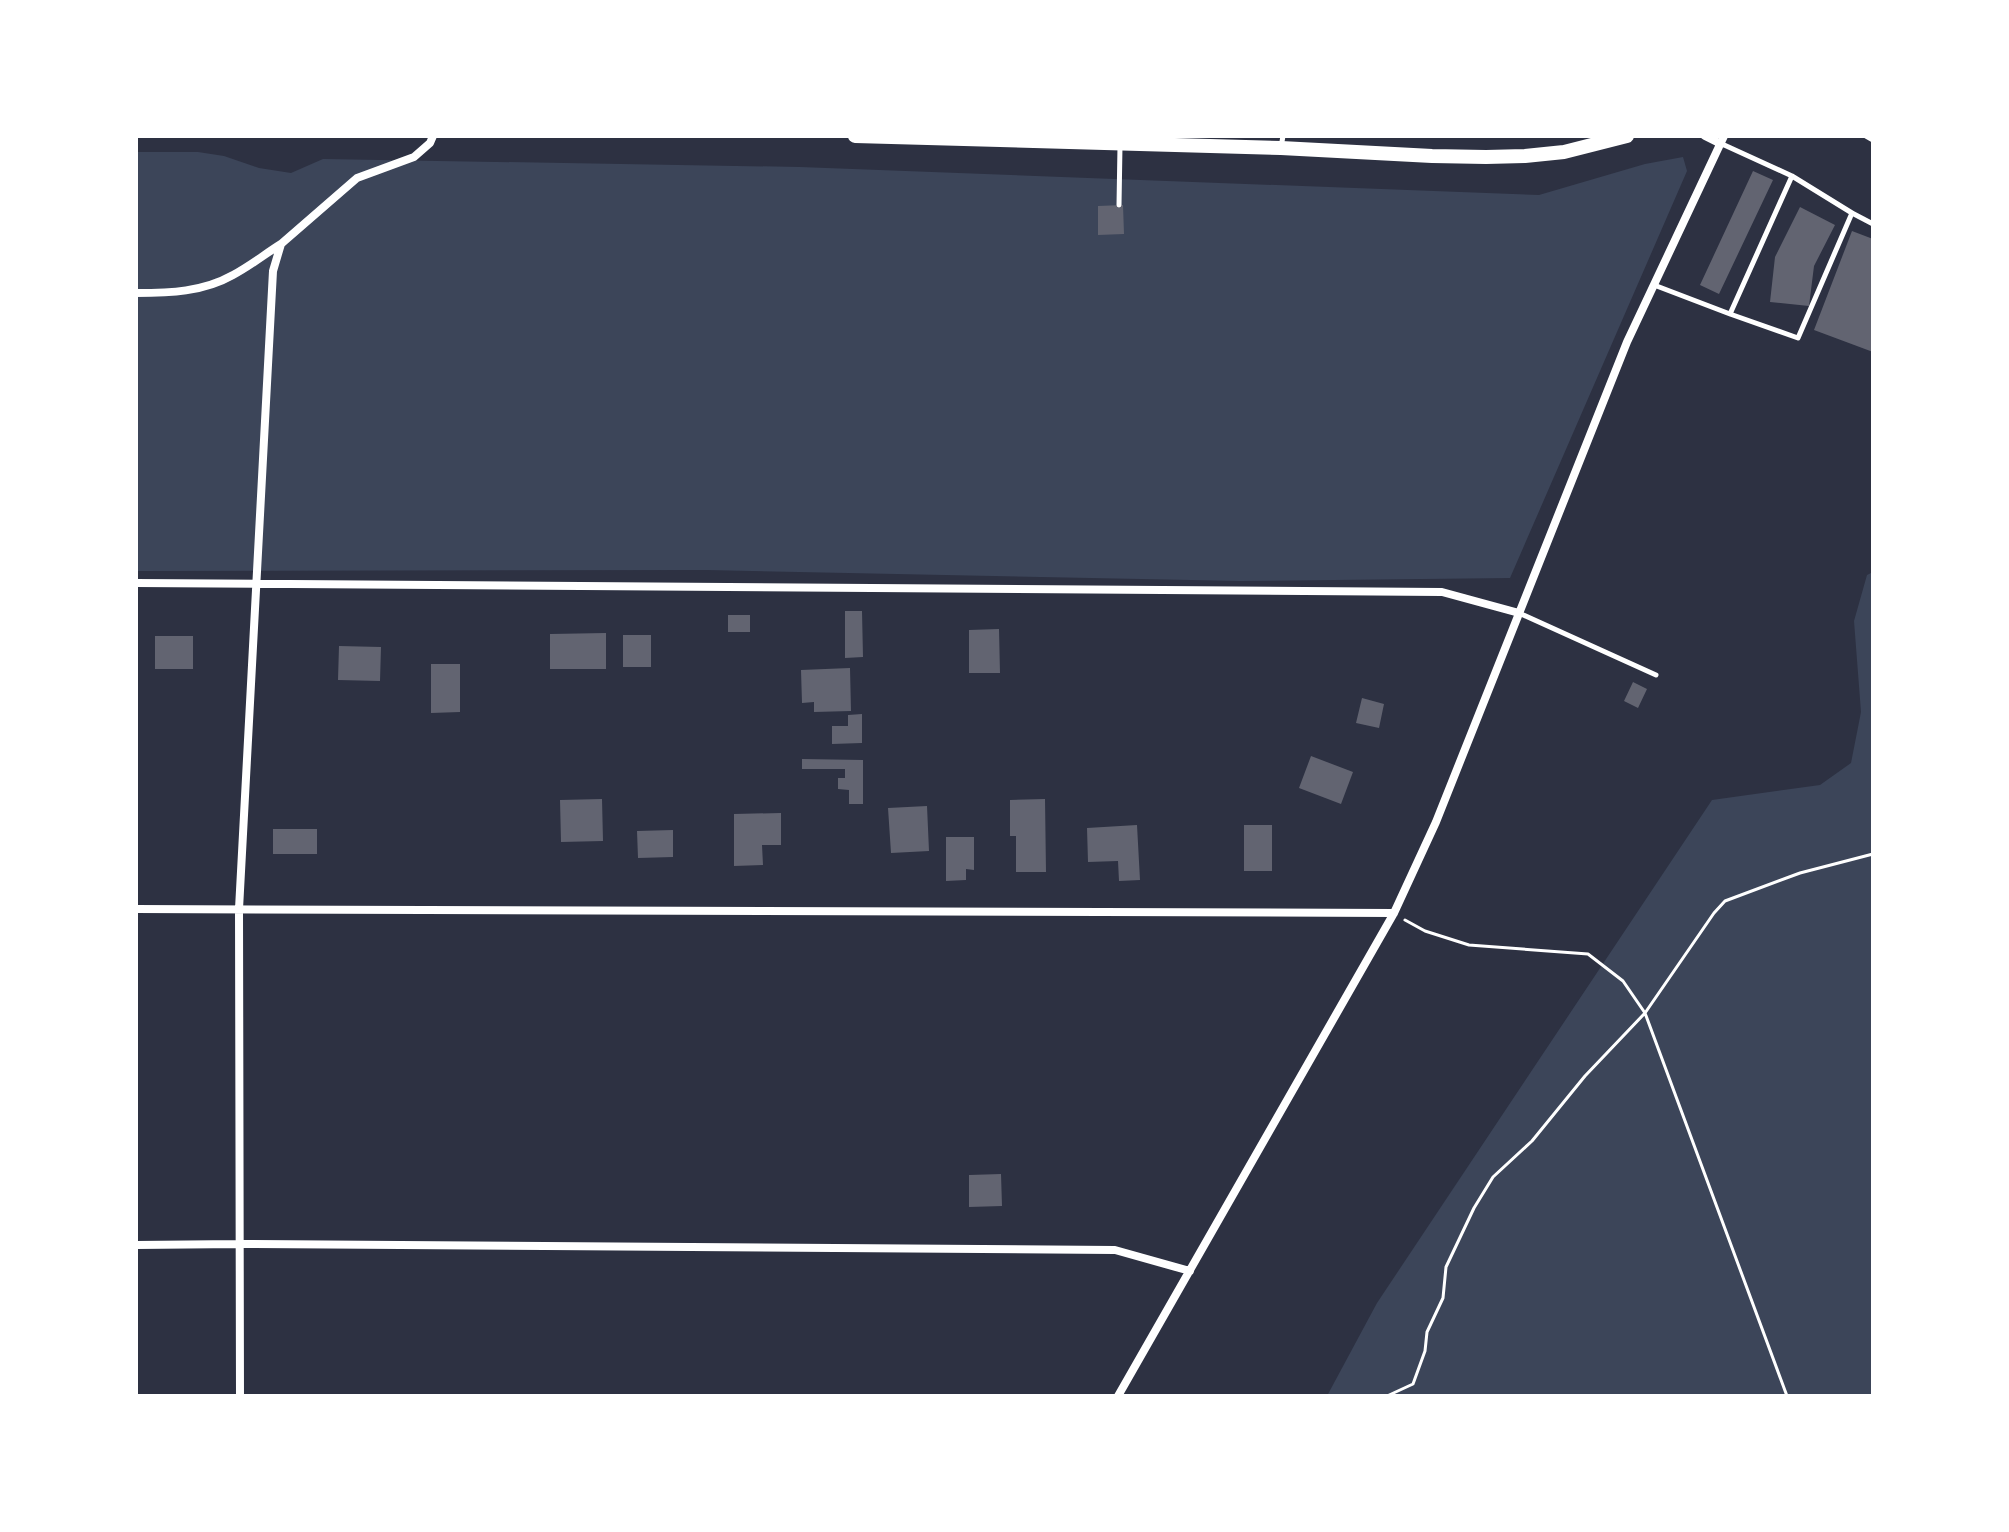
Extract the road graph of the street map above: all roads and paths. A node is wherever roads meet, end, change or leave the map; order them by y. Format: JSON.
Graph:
{"nodes":[{"id":1,"x":433,"y":136,"type":"edge"},
{"id":2,"x":855,"y":136,"type":"edge"},
{"id":3,"x":1627,"y":136,"type":"edge"},
{"id":4,"x":1705,"y":136,"type":"edge"},
{"id":5,"x":1866,"y":136,"type":"edge"},
{"id":6,"x":1075,"y":139,"type":"edge"},
{"id":7,"x":1722,"y":140,"type":"edge"},
{"id":8,"x":1873,"y":140,"type":"edge"},
{"id":9,"x":1282,"y":142,"type":"edge"},
{"id":10,"x":1120,"y":143,"type":"junction"},
{"id":11,"x":1792,"y":176,"type":"junction"},
{"id":12,"x":1119,"y":205,"type":"dead end"},
{"id":13,"x":1852,"y":213,"type":"junction"},
{"id":14,"x":1873,"y":224,"type":"edge"},
{"id":15,"x":281,"y":244,"type":"junction"},
{"id":16,"x":1654,"y":285,"type":"junction"},
{"id":17,"x":136,"y":293,"type":"edge"},
{"id":18,"x":1730,"y":314,"type":"junction"},
{"id":19,"x":136,"y":583,"type":"edge"},
{"id":20,"x":256,"y":584,"type":"junction"},
{"id":21,"x":1519,"y":613,"type":"junction"},
{"id":22,"x":1656,"y":675,"type":"dead end"},
{"id":23,"x":1873,"y":854,"type":"edge"},
{"id":24,"x":136,"y":909,"type":"edge"},
{"id":25,"x":239,"y":909,"type":"junction"},
{"id":26,"x":1394,"y":913,"type":"junction"},
{"id":27,"x":1645,"y":1013,"type":"junction"},
{"id":28,"x":239,"y":1244,"type":"junction"},
{"id":29,"x":136,"y":1245,"type":"edge"},
{"id":30,"x":1190,"y":1271,"type":"junction"},
{"id":31,"x":240,"y":1396,"type":"edge"},
{"id":32,"x":1118,"y":1396,"type":"edge"},
{"id":33,"x":1387,"y":1396,"type":"edge"},
{"id":34,"x":1787,"y":1396,"type":"edge"}],
"edges":[{"from":1,"to":15,"type":"street"},
{"from":2,"to":6,"type":"main road"},
{"from":3,"to":9,"type":"main road"},
{"from":4,"to":7,"type":"street"},
{"from":5,"to":8,"type":"lane"},
{"from":6,"to":10,"type":"main road"},
{"from":7,"to":11,"type":"lane"},
{"from":7,"to":16,"type":"street"},
{"from":9,"to":10,"type":"main road"},
{"from":10,"to":12,"type":"lane"},
{"from":11,"to":13,"type":"lane"},
{"from":11,"to":18,"type":"lane"},
{"from":13,"to":14,"type":"lane"},
{"from":13,"to":18,"type":"lane"},
{"from":15,"to":17,"type":"street"},
{"from":15,"to":20,"type":"street"},
{"from":16,"to":18,"type":"lane"},
{"from":16,"to":21,"type":"street"},
{"from":19,"to":20,"type":"street"},
{"from":20,"to":21,"type":"street"},
{"from":20,"to":25,"type":"street"},
{"from":21,"to":22,"type":"lane"},
{"from":21,"to":26,"type":"street"},
{"from":23,"to":27,"type":"path"},
{"from":24,"to":25,"type":"street"},
{"from":25,"to":26,"type":"street"},
{"from":25,"to":28,"type":"street"},
{"from":26,"to":27,"type":"path"},
{"from":26,"to":30,"type":"street"},
{"from":27,"to":33,"type":"path"},
{"from":27,"to":34,"type":"path"},
{"from":28,"to":29,"type":"street"},
{"from":28,"to":30,"type":"street"},
{"from":28,"to":31,"type":"street"},
{"from":30,"to":32,"type":"street"}]}
